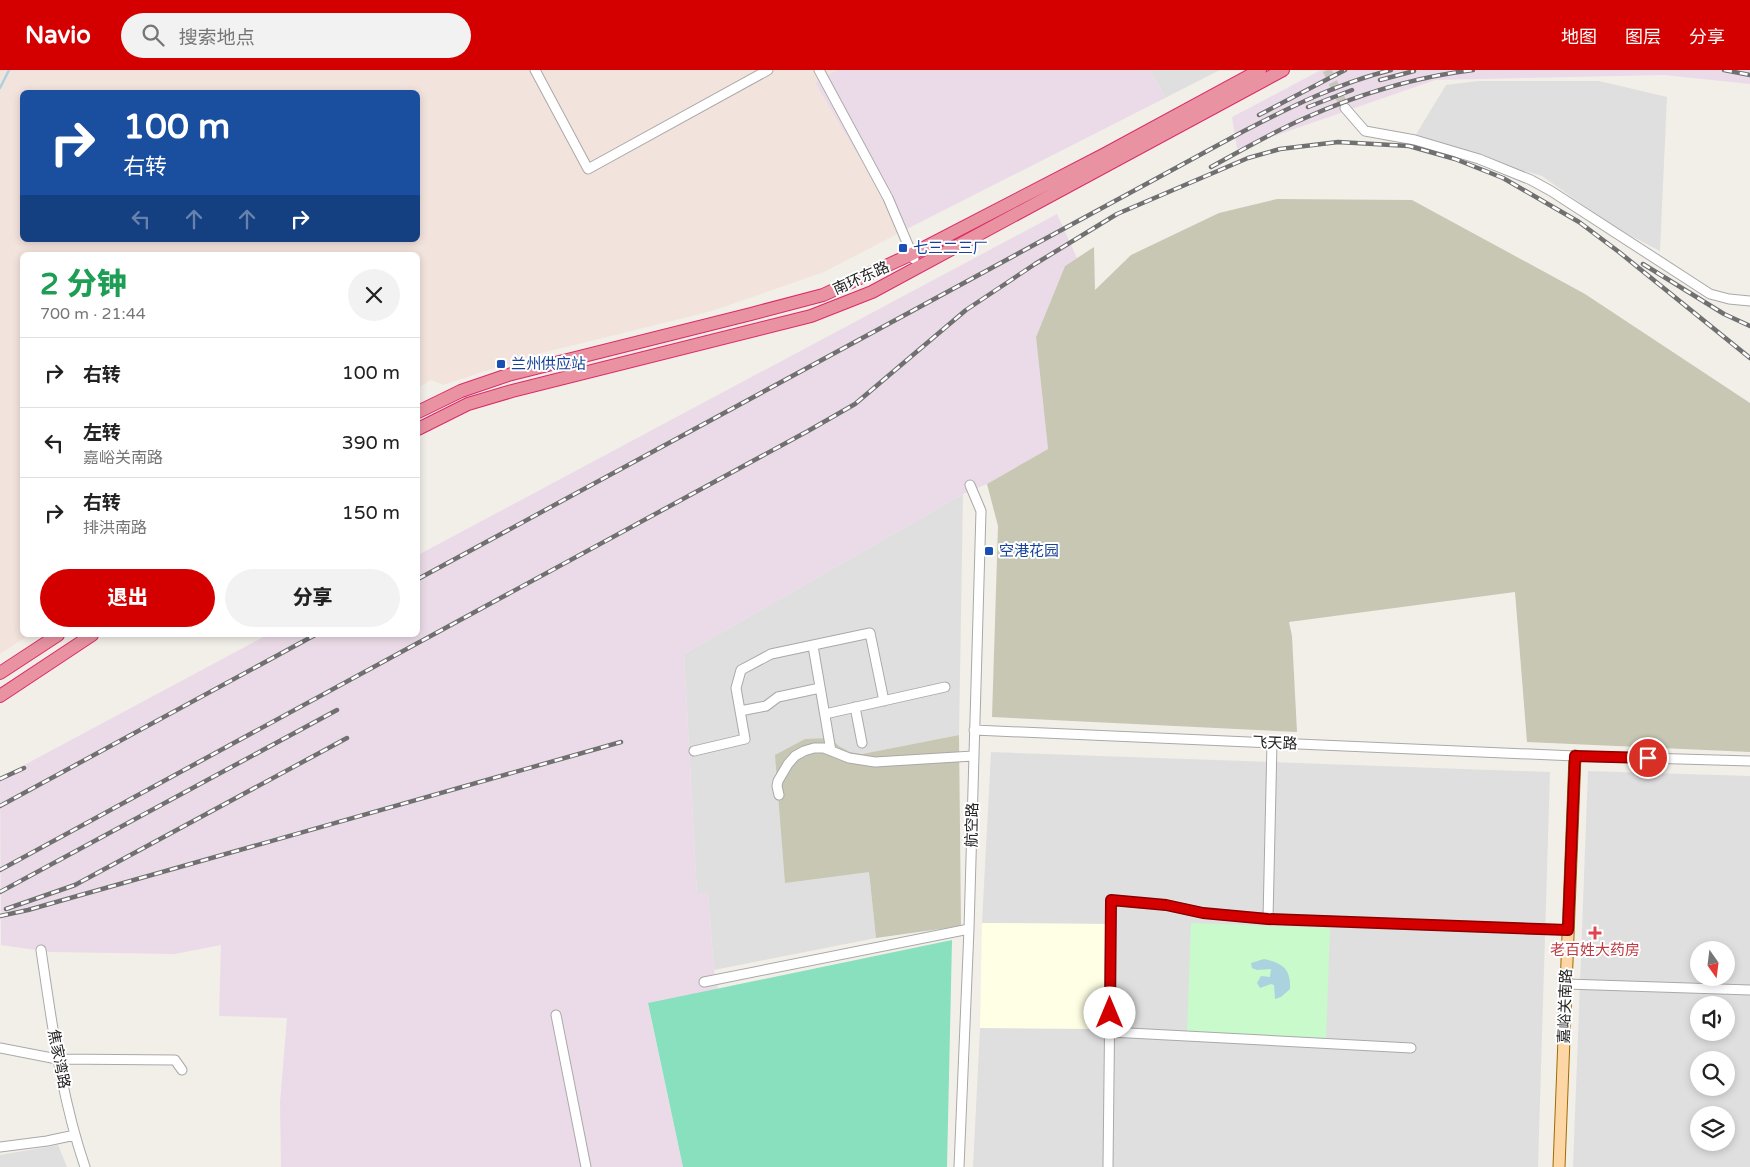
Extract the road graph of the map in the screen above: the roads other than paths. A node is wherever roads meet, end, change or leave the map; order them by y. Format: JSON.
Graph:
{"nodes":[{"id":1,"x":535,"y":70,"type":"edge"},
{"id":2,"x":768,"y":70,"type":"edge"},
{"id":3,"x":819,"y":70,"type":"edge"},
{"id":4,"x":1260,"y":70,"type":"edge"},
{"id":5,"x":1283,"y":70,"type":"edge"},
{"id":6,"x":1345,"y":108,"type":"tunnel mouth"},
{"id":7,"x":912,"y":254,"type":"junction"},
{"id":8,"x":918,"y":269,"type":"junction"},
{"id":9,"x":1747,"y":301,"type":"edge"},
{"id":10,"x":420,"y":411,"type":"edge"},
{"id":11,"x":420,"y":428,"type":"edge"},
{"id":12,"x":970,"y":485,"type":"dead end"},
{"id":13,"x":55,"y":637,"type":"edge"},
{"id":14,"x":89,"y":637,"type":"edge"},
{"id":15,"x":813,"y":646,"type":"junction"},
{"id":16,"x":0,"y":673,"type":"edge"},
{"id":17,"x":945,"y":686,"type":"dead end"},
{"id":18,"x":820,"y":688,"type":"junction"},
{"id":19,"x":0,"y":696,"type":"edge"},
{"id":20,"x":884,"y":701,"type":"junction"},
{"id":21,"x":855,"y":707,"type":"junction"},
{"id":22,"x":740,"y":710,"type":"junction"},
{"id":23,"x":825,"y":714,"type":"junction"},
{"id":24,"x":974,"y":730,"type":"junction"},
{"id":25,"x":1272,"y":742,"type":"junction"},
{"id":26,"x":862,"y":744,"type":"dead end"},
{"id":27,"x":694,"y":751,"type":"dead end"},
{"id":28,"x":831,"y":751,"type":"junction"},
{"id":29,"x":973,"y":756,"type":"junction"},
{"id":30,"x":1575,"y":756,"type":"junction"},
{"id":31,"x":1750,"y":761,"type":"edge"},
{"id":32,"x":779,"y":795,"type":"dead end"},
{"id":33,"x":1268,"y":919,"type":"junction"},
{"id":34,"x":969,"y":928,"type":"junction"},
{"id":35,"x":1568,"y":930,"type":"junction"},
{"id":36,"x":41,"y":950,"type":"dead end"},
{"id":37,"x":704,"y":982,"type":"dead end"},
{"id":38,"x":1566,"y":984,"type":"junction"},
{"id":39,"x":1750,"y":990,"type":"edge"},
{"id":40,"x":556,"y":1015,"type":"dead end"},
{"id":41,"x":1110,"y":1032,"type":"junction"},
{"id":42,"x":0,"y":1048,"type":"edge"},
{"id":43,"x":1411,"y":1048,"type":"dead end"},
{"id":44,"x":57,"y":1059,"type":"junction"},
{"id":45,"x":182,"y":1070,"type":"dead end"},
{"id":46,"x":75,"y":1135,"type":"junction"},
{"id":47,"x":0,"y":1147,"type":"edge"},
{"id":48,"x":85,"y":1167,"type":"edge"},
{"id":49,"x":586,"y":1167,"type":"edge"},
{"id":50,"x":958,"y":1167,"type":"edge"},
{"id":51,"x":1108,"y":1167,"type":"edge"},
{"id":52,"x":1560,"y":1167,"type":"edge"}],
"edges":[{"from":1,"to":2,"type":"street"},
{"from":3,"to":7,"type":"street"},
{"from":4,"to":7,"type":"highway","name":"南环东路"},
{"from":5,"to":8,"type":"highway","name":"南环东路"},
{"from":6,"to":9,"type":"street"},
{"from":7,"to":8,"type":"street"},
{"from":7,"to":10,"type":"highway","name":"南环东路"},
{"from":8,"to":11,"type":"highway","name":"南环东路"},
{"from":12,"to":24,"type":"street","name":"航空路"},
{"from":13,"to":16,"type":"highway"},
{"from":14,"to":19,"type":"highway"},
{"from":15,"to":18,"type":"street"},
{"from":15,"to":20,"type":"street"},
{"from":15,"to":22,"type":"street"},
{"from":17,"to":20,"type":"street"},
{"from":18,"to":22,"type":"street"},
{"from":18,"to":23,"type":"street"},
{"from":20,"to":21,"type":"street"},
{"from":21,"to":23,"type":"street"},
{"from":21,"to":26,"type":"street"},
{"from":22,"to":27,"type":"street"},
{"from":23,"to":28,"type":"street"},
{"from":24,"to":25,"type":"street","name":"飞天路"},
{"from":24,"to":29,"type":"street","name":"航空路"},
{"from":25,"to":30,"type":"street","name":"飞天路"},
{"from":25,"to":33,"type":"street"},
{"from":28,"to":29,"type":"street"},
{"from":28,"to":32,"type":"street"},
{"from":29,"to":34,"type":"street","name":"航空路"},
{"from":30,"to":31,"type":"street","name":"飞天路"},
{"from":30,"to":35,"type":"main road","name":"嘉峪关南路"},
{"from":33,"to":35,"type":"street"},
{"from":33,"to":41,"type":"street"},
{"from":34,"to":37,"type":"street"},
{"from":34,"to":50,"type":"street","name":"航空路"},
{"from":35,"to":38,"type":"main road","name":"嘉峪关南路"},
{"from":36,"to":44,"type":"street","name":"焦家湾路"},
{"from":38,"to":39,"type":"street"},
{"from":38,"to":52,"type":"main road","name":"嘉峪关南路"},
{"from":40,"to":49,"type":"street"},
{"from":41,"to":43,"type":"street"},
{"from":41,"to":51,"type":"street"},
{"from":42,"to":44,"type":"street"},
{"from":44,"to":45,"type":"street"},
{"from":44,"to":46,"type":"street","name":"焦家湾路"},
{"from":46,"to":47,"type":"street"},
{"from":46,"to":48,"type":"street","name":"焦家湾路"}]}
